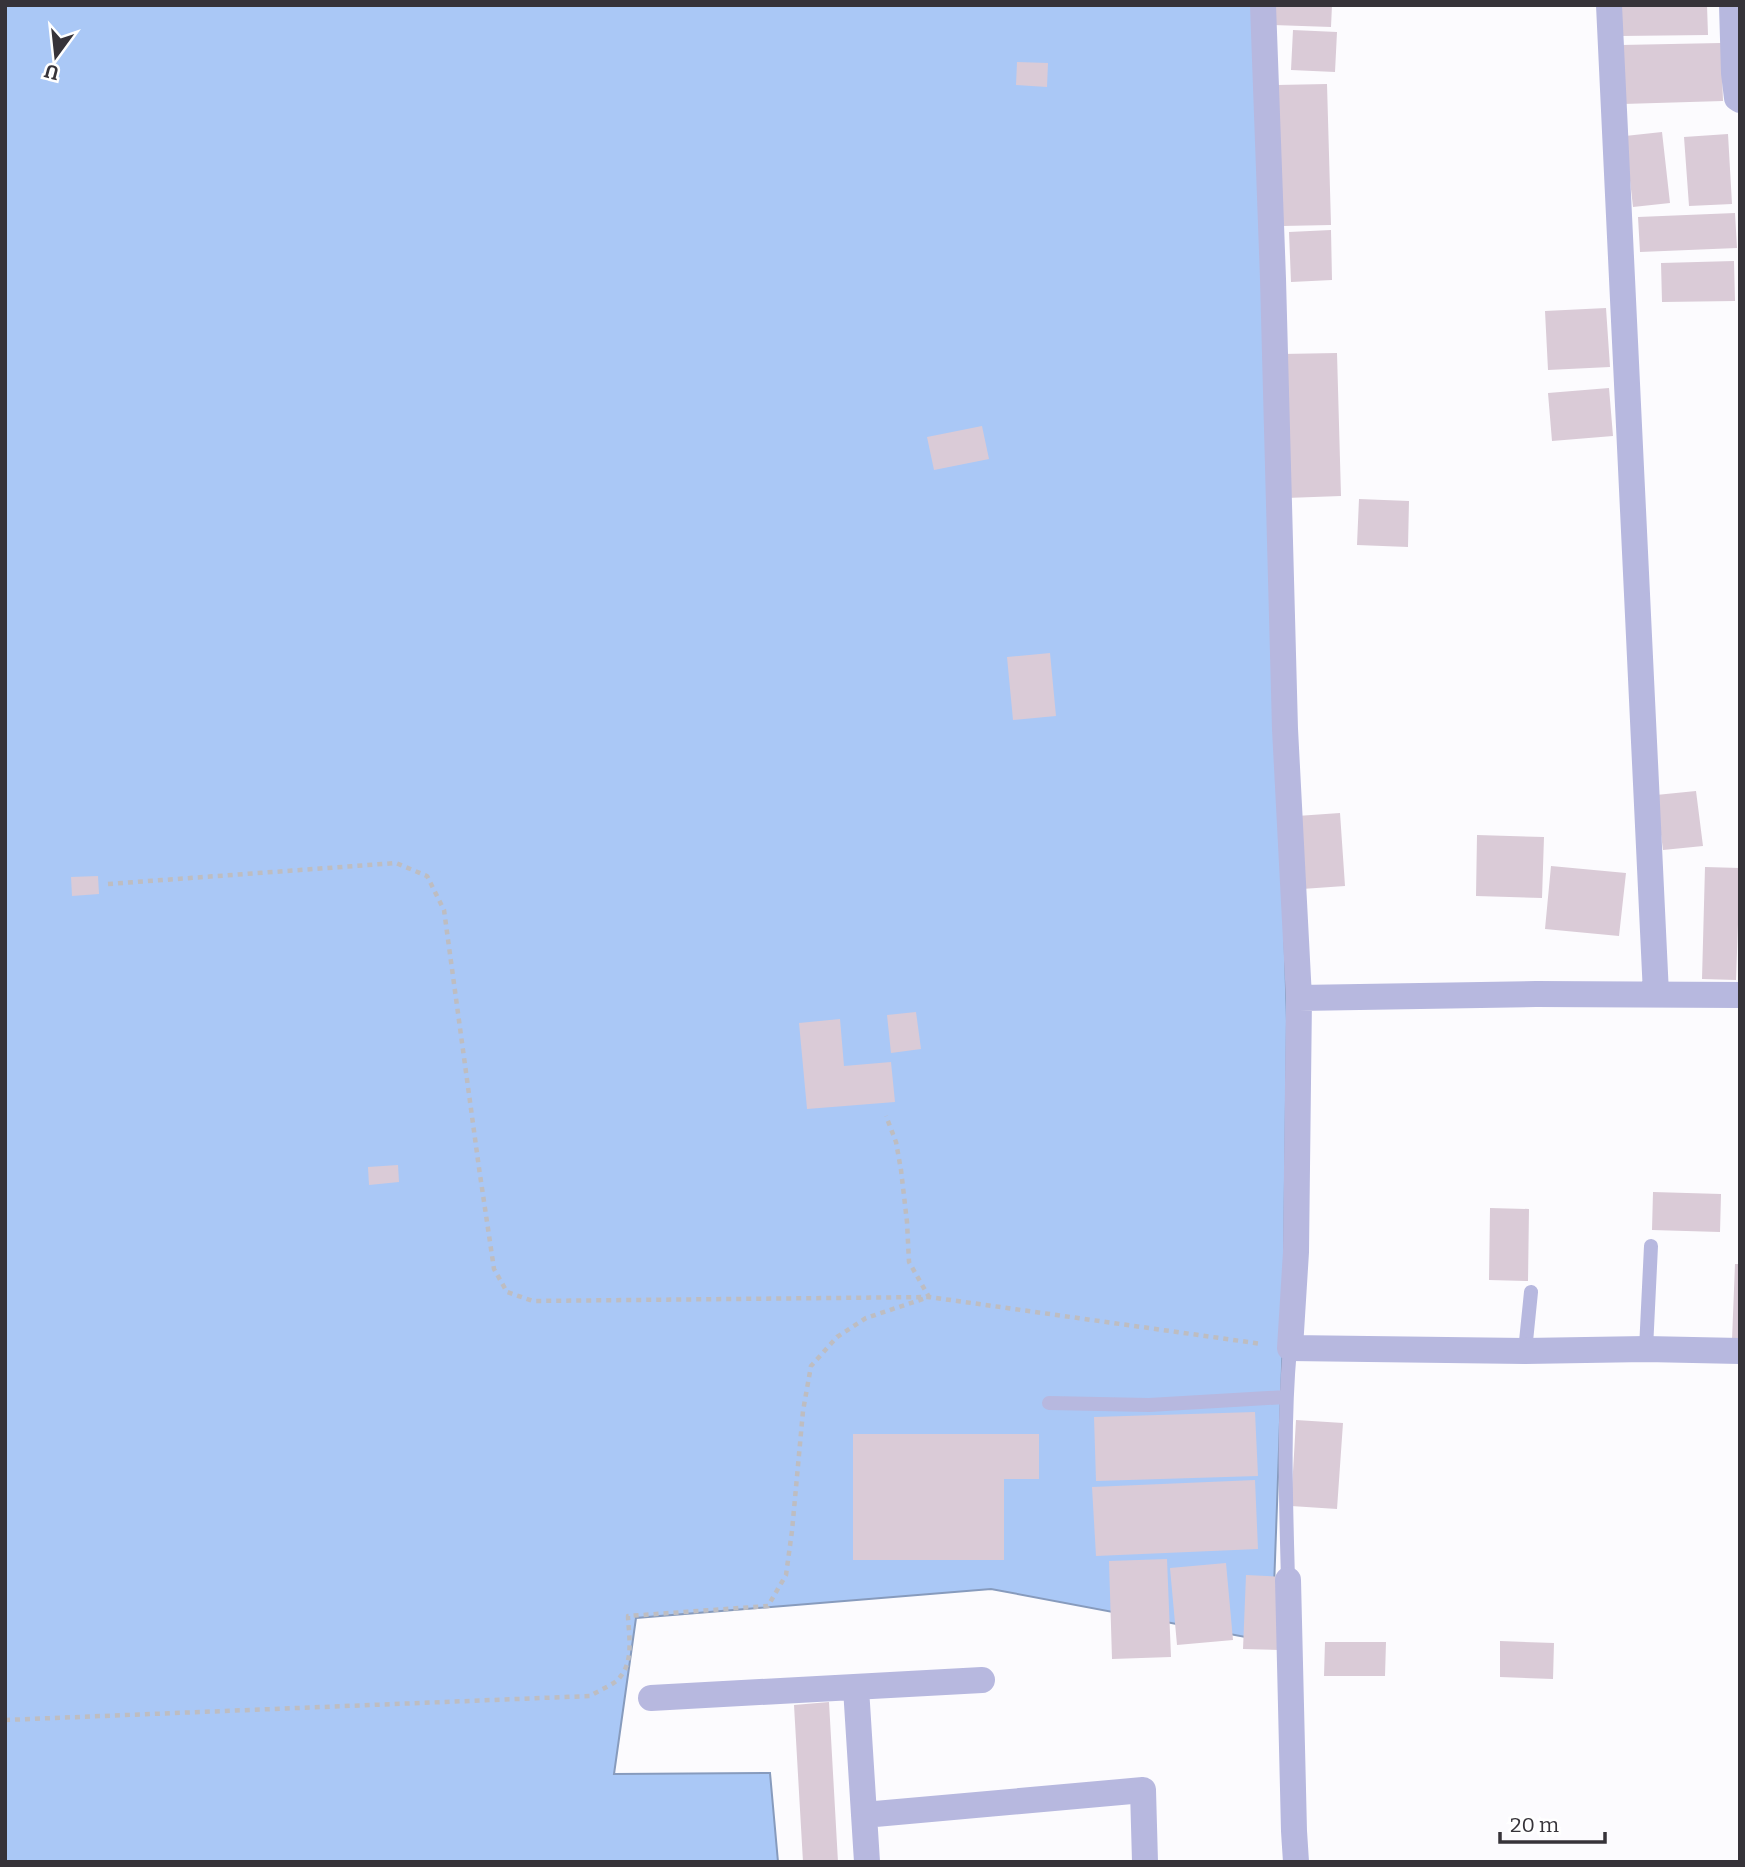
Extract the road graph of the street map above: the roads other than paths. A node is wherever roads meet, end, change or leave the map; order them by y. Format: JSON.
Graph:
{"nodes":[{"id":1,"x":1263,"y":5,"type":"edge"},
{"id":2,"x":1608,"y":5,"type":"edge"},
{"id":3,"x":1732,"y":5,"type":"edge"},
{"id":4,"x":1740,"y":100,"type":"edge"},
{"id":5,"x":1656,"y":994,"type":"junction"},
{"id":6,"x":1740,"y":995,"type":"edge"},
{"id":7,"x":1299,"y":998,"type":"junction"},
{"id":8,"x":1651,"y":1246,"type":"dead end"},
{"id":9,"x":1531,"y":1292,"type":"dead end"},
{"id":10,"x":1290,"y":1348,"type":"junction"},
{"id":11,"x":1646,"y":1349,"type":"junction"},
{"id":12,"x":1525,"y":1351,"type":"junction"},
{"id":13,"x":1740,"y":1351,"type":"edge"},
{"id":14,"x":1286,"y":1397,"type":"junction"},
{"id":15,"x":1049,"y":1404,"type":"dead end"},
{"id":16,"x":1288,"y":1580,"type":"joint"},
{"id":17,"x":982,"y":1680,"type":"dead end"},
{"id":18,"x":856,"y":1688,"type":"junction"},
{"id":19,"x":651,"y":1698,"type":"dead end"},
{"id":20,"x":864,"y":1815,"type":"junction"},
{"id":21,"x":867,"y":1862,"type":"edge"},
{"id":22,"x":1146,"y":1862,"type":"edge"},
{"id":23,"x":1296,"y":1862,"type":"edge"}],
"edges":[{"from":1,"to":7,"type":"street"},
{"from":2,"to":5,"type":"street"},
{"from":3,"to":4,"type":"street"},
{"from":5,"to":6,"type":"street"},
{"from":5,"to":7,"type":"street"},
{"from":7,"to":10,"type":"street"},
{"from":8,"to":11,"type":"lane"},
{"from":9,"to":12,"type":"lane"},
{"from":10,"to":12,"type":"street"},
{"from":10,"to":14,"type":"lane"},
{"from":11,"to":12,"type":"street"},
{"from":11,"to":13,"type":"street"},
{"from":14,"to":15,"type":"lane"},
{"from":14,"to":16,"type":"lane"},
{"from":16,"to":23,"type":"street"},
{"from":17,"to":18,"type":"street"},
{"from":18,"to":19,"type":"street"},
{"from":18,"to":20,"type":"street"},
{"from":20,"to":21,"type":"street"},
{"from":20,"to":22,"type":"street"}]}
